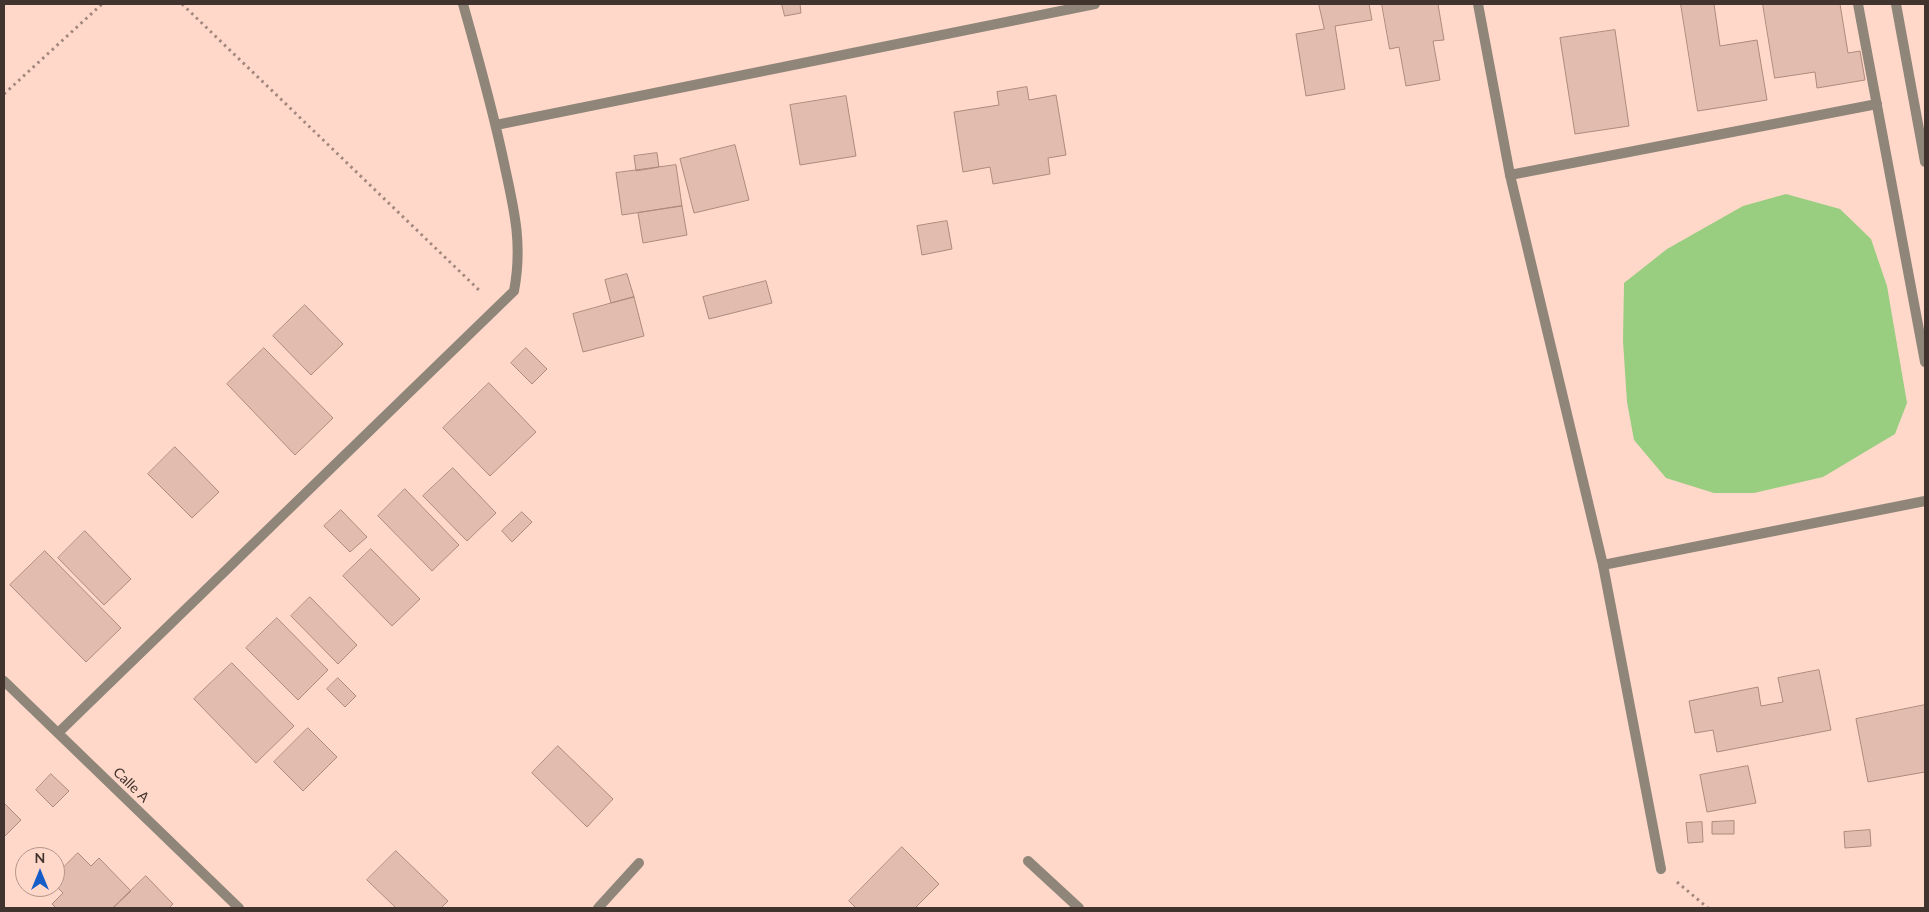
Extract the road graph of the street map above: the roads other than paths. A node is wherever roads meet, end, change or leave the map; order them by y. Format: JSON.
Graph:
{"nodes":[{"id":1,"x":464,"y":4,"type":"edge"},
{"id":2,"x":1091,"y":4,"type":"edge"},
{"id":3,"x":1478,"y":4,"type":"edge"},
{"id":4,"x":1858,"y":4,"type":"edge"},
{"id":5,"x":1896,"y":4,"type":"edge"},
{"id":6,"x":1877,"y":104,"type":"junction"},
{"id":7,"x":496,"y":125,"type":"junction"},
{"id":8,"x":1925,"y":162,"type":"edge"},
{"id":9,"x":1510,"y":174,"type":"junction"},
{"id":10,"x":1925,"y":362,"type":"edge"},
{"id":11,"x":1925,"y":501,"type":"edge"},
{"id":12,"x":1603,"y":565,"type":"junction"},
{"id":13,"x":4,"y":681,"type":"edge"},
{"id":14,"x":58,"y":734,"type":"junction"},
{"id":15,"x":1028,"y":860,"type":"dead end"},
{"id":16,"x":639,"y":863,"type":"dead end"},
{"id":17,"x":1662,"y":869,"type":"road end"},
{"id":18,"x":239,"y":908,"type":"edge"},
{"id":19,"x":598,"y":908,"type":"edge"},
{"id":20,"x":1079,"y":908,"type":"edge"}],
"edges":[{"from":1,"to":7,"type":"street"},
{"from":2,"to":7,"type":"street"},
{"from":3,"to":9,"type":"street"},
{"from":4,"to":6,"type":"street"},
{"from":5,"to":8,"type":"street"},
{"from":6,"to":9,"type":"street"},
{"from":6,"to":10,"type":"street"},
{"from":7,"to":14,"type":"street"},
{"from":9,"to":12,"type":"street"},
{"from":11,"to":12,"type":"street"},
{"from":12,"to":17,"type":"street"},
{"from":13,"to":14,"type":"street","name":"Calle A"},
{"from":14,"to":18,"type":"street","name":"Calle A"},
{"from":15,"to":20,"type":"street"},
{"from":16,"to":19,"type":"street"}]}
